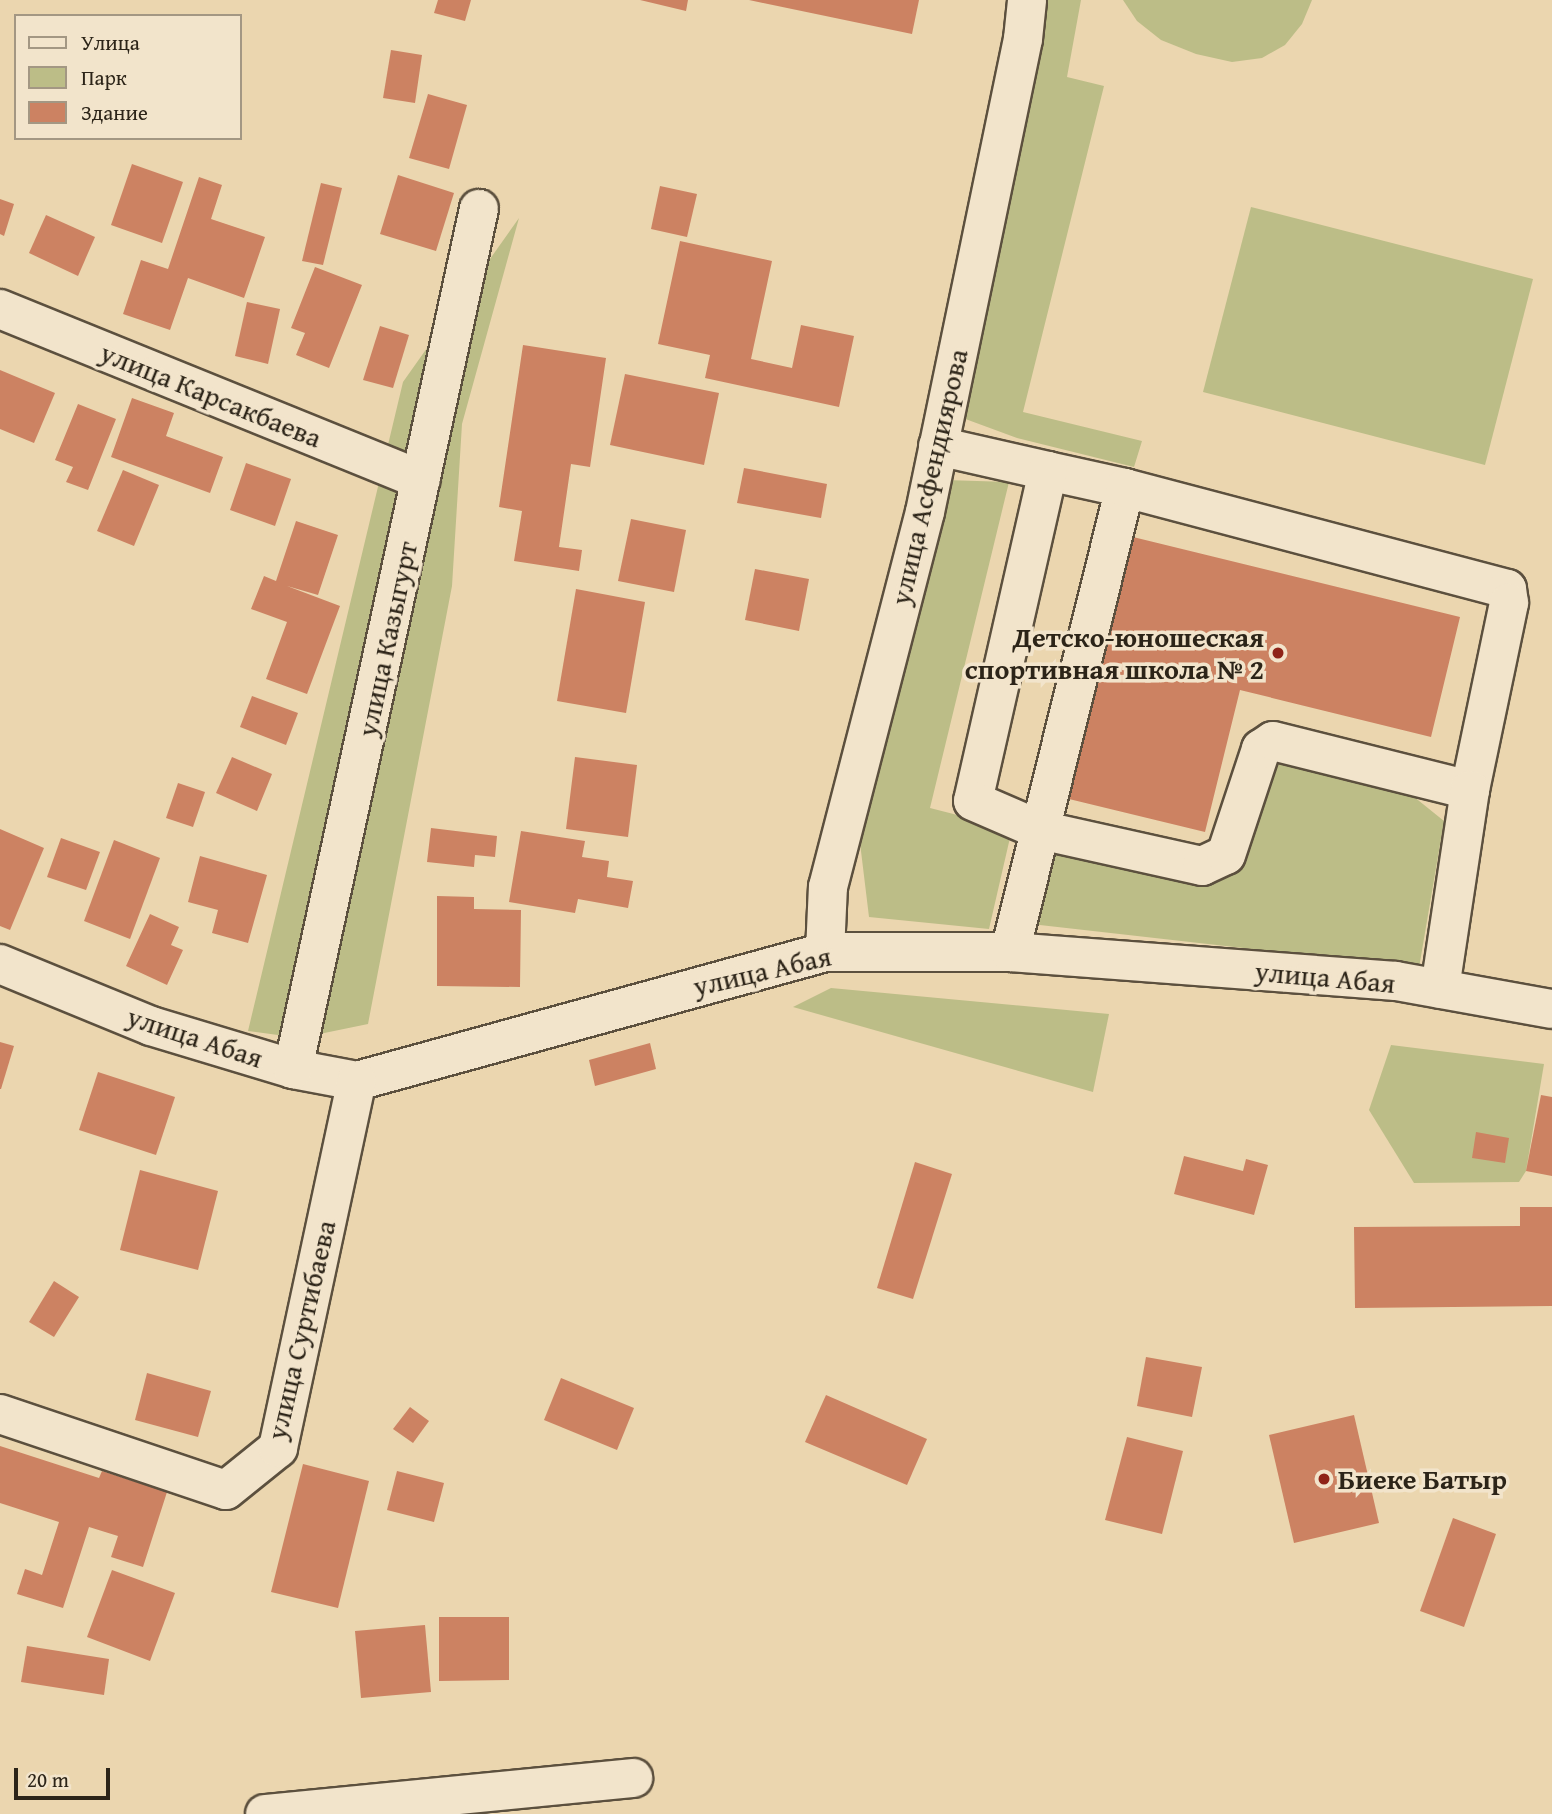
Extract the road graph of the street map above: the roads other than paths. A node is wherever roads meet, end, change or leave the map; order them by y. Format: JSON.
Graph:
{"nodes":[{"id":1,"x":1027,"y":0,"type":"edge"},
{"id":2,"x":479,"y":209,"type":"dead end"},
{"id":3,"x":0,"y":309,"type":"edge"},
{"id":4,"x":938,"y":446,"type":"junction"},
{"id":5,"x":1048,"y":471,"type":"junction"},
{"id":6,"x":421,"y":480,"type":"junction"},
{"id":7,"x":1125,"y":488,"type":"junction"},
{"id":8,"x":1470,"y":790,"type":"junction"},
{"id":9,"x":1040,"y":830,"type":"junction"},
{"id":10,"x":825,"y":952,"type":"junction"},
{"id":11,"x":1010,"y":952,"type":"junction"},
{"id":12,"x":0,"y":964,"type":"edge"},
{"id":13,"x":1440,"y":989,"type":"junction"},
{"id":14,"x":1552,"y":1009,"type":"edge"},
{"id":15,"x":293,"y":1069,"type":"junction"},
{"id":16,"x":357,"y":1081,"type":"junction"},
{"id":17,"x":0,"y":1414,"type":"edge"},
{"id":18,"x":633,"y":1778,"type":"dead end"},
{"id":19,"x":265,"y":1814,"type":"edge"}],
"edges":[{"from":1,"to":4,"type":"street","name":"улица Асфендиярова"},
{"from":2,"to":6,"type":"street","name":"улица Казыгурт"},
{"from":3,"to":6,"type":"street","name":"улица Карсакбаева"},
{"from":4,"to":5,"type":"street"},
{"from":4,"to":10,"type":"street","name":"улица Асфендиярова"},
{"from":5,"to":7,"type":"street"},
{"from":5,"to":9,"type":"street"},
{"from":6,"to":15,"type":"street","name":"улица Казыгурт"},
{"from":7,"to":8,"type":"street"},
{"from":7,"to":9,"type":"street"},
{"from":8,"to":9,"type":"street"},
{"from":8,"to":13,"type":"street"},
{"from":9,"to":11,"type":"street"},
{"from":10,"to":11,"type":"street","name":"улица Абая"},
{"from":10,"to":16,"type":"street","name":"улица Абая"},
{"from":11,"to":13,"type":"street","name":"улица Абая"},
{"from":12,"to":15,"type":"street","name":"улица Абая"},
{"from":13,"to":14,"type":"street","name":"улица Абая"},
{"from":15,"to":16,"type":"street","name":"улица Абая"},
{"from":16,"to":17,"type":"street","name":"улица Суртибаева"},
{"from":18,"to":19,"type":"street"}]}
